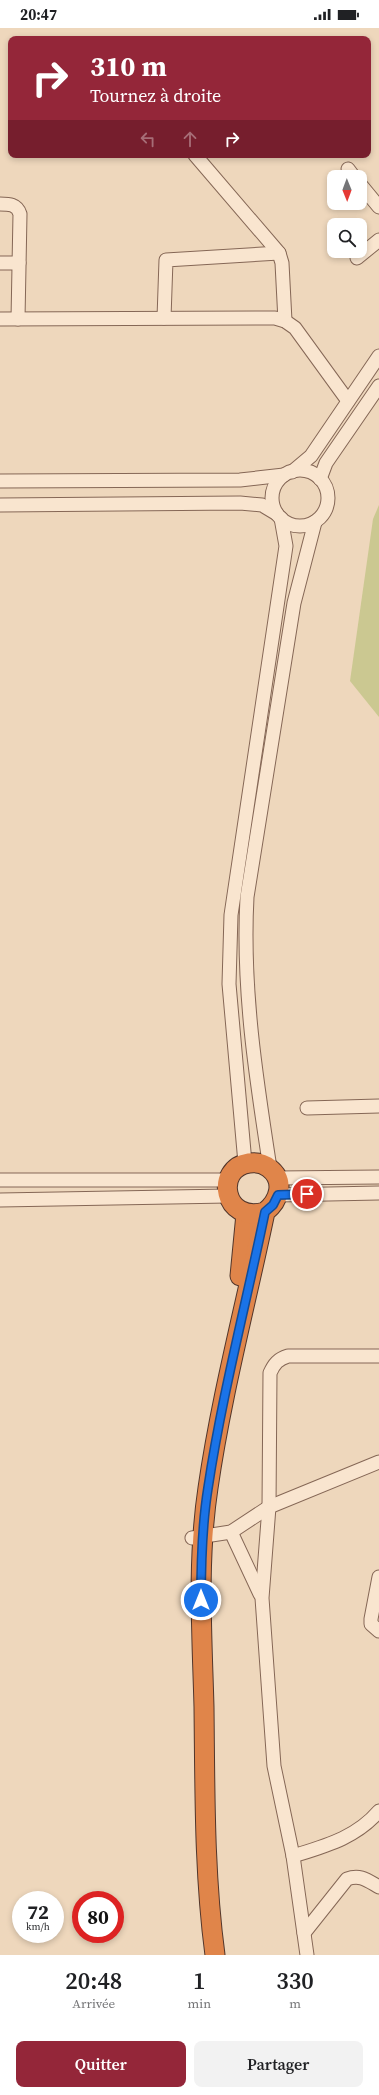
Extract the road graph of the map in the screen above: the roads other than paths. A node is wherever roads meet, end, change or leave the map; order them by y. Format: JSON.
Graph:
{"nodes":[{"id":1,"x":198,"y":158,"type":"edge"},
{"id":2,"x":367,"y":192,"type":"edge"},
{"id":3,"x":0,"y":204,"type":"edge"},
{"id":4,"x":379,"y":207,"type":"edge"},
{"id":5,"x":379,"y":240,"type":"edge"},
{"id":6,"x":367,"y":250,"type":"edge"},
{"id":7,"x":279,"y":253,"type":"junction"},
{"id":8,"x":0,"y":263,"type":"edge"},
{"id":9,"x":20,"y":263,"type":"junction"},
{"id":10,"x":164,"y":318,"type":"junction"},
{"id":11,"x":0,"y":319,"type":"edge"},
{"id":12,"x":18,"y":319,"type":"junction"},
{"id":13,"x":285,"y":320,"type":"junction"},
{"id":14,"x":379,"y":356,"type":"edge"},
{"id":15,"x":379,"y":386,"type":"edge"},
{"id":16,"x":348,"y":401,"type":"junction"},
{"id":17,"x":288,"y":474,"type":"junction"},
{"id":18,"x":320,"y":479,"type":"junction"},
{"id":19,"x":0,"y":482,"type":"edge"},
{"id":20,"x":0,"y":505,"type":"edge"},
{"id":21,"x":279,"y":516,"type":"junction"},
{"id":22,"x":315,"y":522,"type":"junction"},
{"id":23,"x":379,"y":1106,"type":"edge"},
{"id":24,"x":307,"y":1108,"type":"dead end"},
{"id":25,"x":245,"y":1163,"type":"junction"},
{"id":26,"x":379,"y":1177,"type":"edge"},
{"id":27,"x":0,"y":1180,"type":"edge"},
{"id":28,"x":275,"y":1180,"type":"junction"},
{"id":29,"x":228,"y":1188,"type":"junction"},
{"id":30,"x":379,"y":1193,"type":"edge"},
{"id":31,"x":0,"y":1200,"type":"edge"},
{"id":32,"x":265,"y":1212,"type":"junction"},
{"id":33,"x":246,"y":1214,"type":"junction"},
{"id":34,"x":379,"y":1356,"type":"edge"},
{"id":35,"x":379,"y":1462,"type":"edge"},
{"id":36,"x":269,"y":1507,"type":"junction"},
{"id":37,"x":231,"y":1532,"type":"junction"},
{"id":38,"x":197,"y":1537,"type":"junction"},
{"id":39,"x":379,"y":1577,"type":"edge"},
{"id":40,"x":262,"y":1598,"type":"junction"},
{"id":41,"x":379,"y":1631,"type":"edge"},
{"id":42,"x":379,"y":1811,"type":"edge"},
{"id":43,"x":293,"y":1856,"type":"junction"},
{"id":44,"x":202,"y":1860,"type":"junction"},
{"id":45,"x":379,"y":1887,"type":"edge"},
{"id":46,"x":304,"y":1933,"type":"junction"},
{"id":47,"x":205,"y":1955,"type":"edge"},
{"id":48,"x":215,"y":1955,"type":"edge"},
{"id":49,"x":307,"y":1955,"type":"edge"}],
"edges":[{"from":1,"to":7,"type":"street"},
{"from":2,"to":4,"type":"street"},
{"from":3,"to":9,"type":"street"},
{"from":5,"to":6,"type":"street"},
{"from":7,"to":10,"type":"street"},
{"from":7,"to":13,"type":"street"},
{"from":8,"to":9,"type":"street"},
{"from":9,"to":12,"type":"street"},
{"from":10,"to":12,"type":"street"},
{"from":10,"to":13,"type":"street"},
{"from":11,"to":12,"type":"street"},
{"from":13,"to":16,"type":"street"},
{"from":14,"to":16,"type":"street"},
{"from":15,"to":18,"type":"street"},
{"from":16,"to":17,"type":"street"},
{"from":17,"to":18,"type":"street"},
{"from":17,"to":19,"type":"street"},
{"from":17,"to":21,"type":"street"},
{"from":18,"to":22,"type":"street"},
{"from":20,"to":21,"type":"street"},
{"from":21,"to":22,"type":"street"},
{"from":21,"to":25,"type":"street"},
{"from":22,"to":28,"type":"street"},
{"from":23,"to":24,"type":"street"},
{"from":25,"to":28,"type":"highway"},
{"from":25,"to":29,"type":"highway"},
{"from":26,"to":28,"type":"street"},
{"from":27,"to":29,"type":"street"},
{"from":28,"to":30,"type":"street"},
{"from":28,"to":32,"type":"highway"},
{"from":29,"to":31,"type":"street"},
{"from":29,"to":33,"type":"highway"},
{"from":32,"to":33,"type":"highway"},
{"from":32,"to":38,"type":"highway"},
{"from":33,"to":38,"type":"highway"},
{"from":34,"to":36,"type":"street"},
{"from":35,"to":36,"type":"street"},
{"from":36,"to":37,"type":"street"},
{"from":36,"to":40,"type":"street"},
{"from":37,"to":38,"type":"street"},
{"from":37,"to":40,"type":"street"},
{"from":38,"to":44,"type":"highway"},
{"from":39,"to":41,"type":"street"},
{"from":40,"to":43,"type":"street"},
{"from":42,"to":43,"type":"street"},
{"from":43,"to":46,"type":"street"},
{"from":44,"to":47,"type":"highway"},
{"from":44,"to":48,"type":"highway"},
{"from":45,"to":46,"type":"street"},
{"from":46,"to":49,"type":"street"}]}
